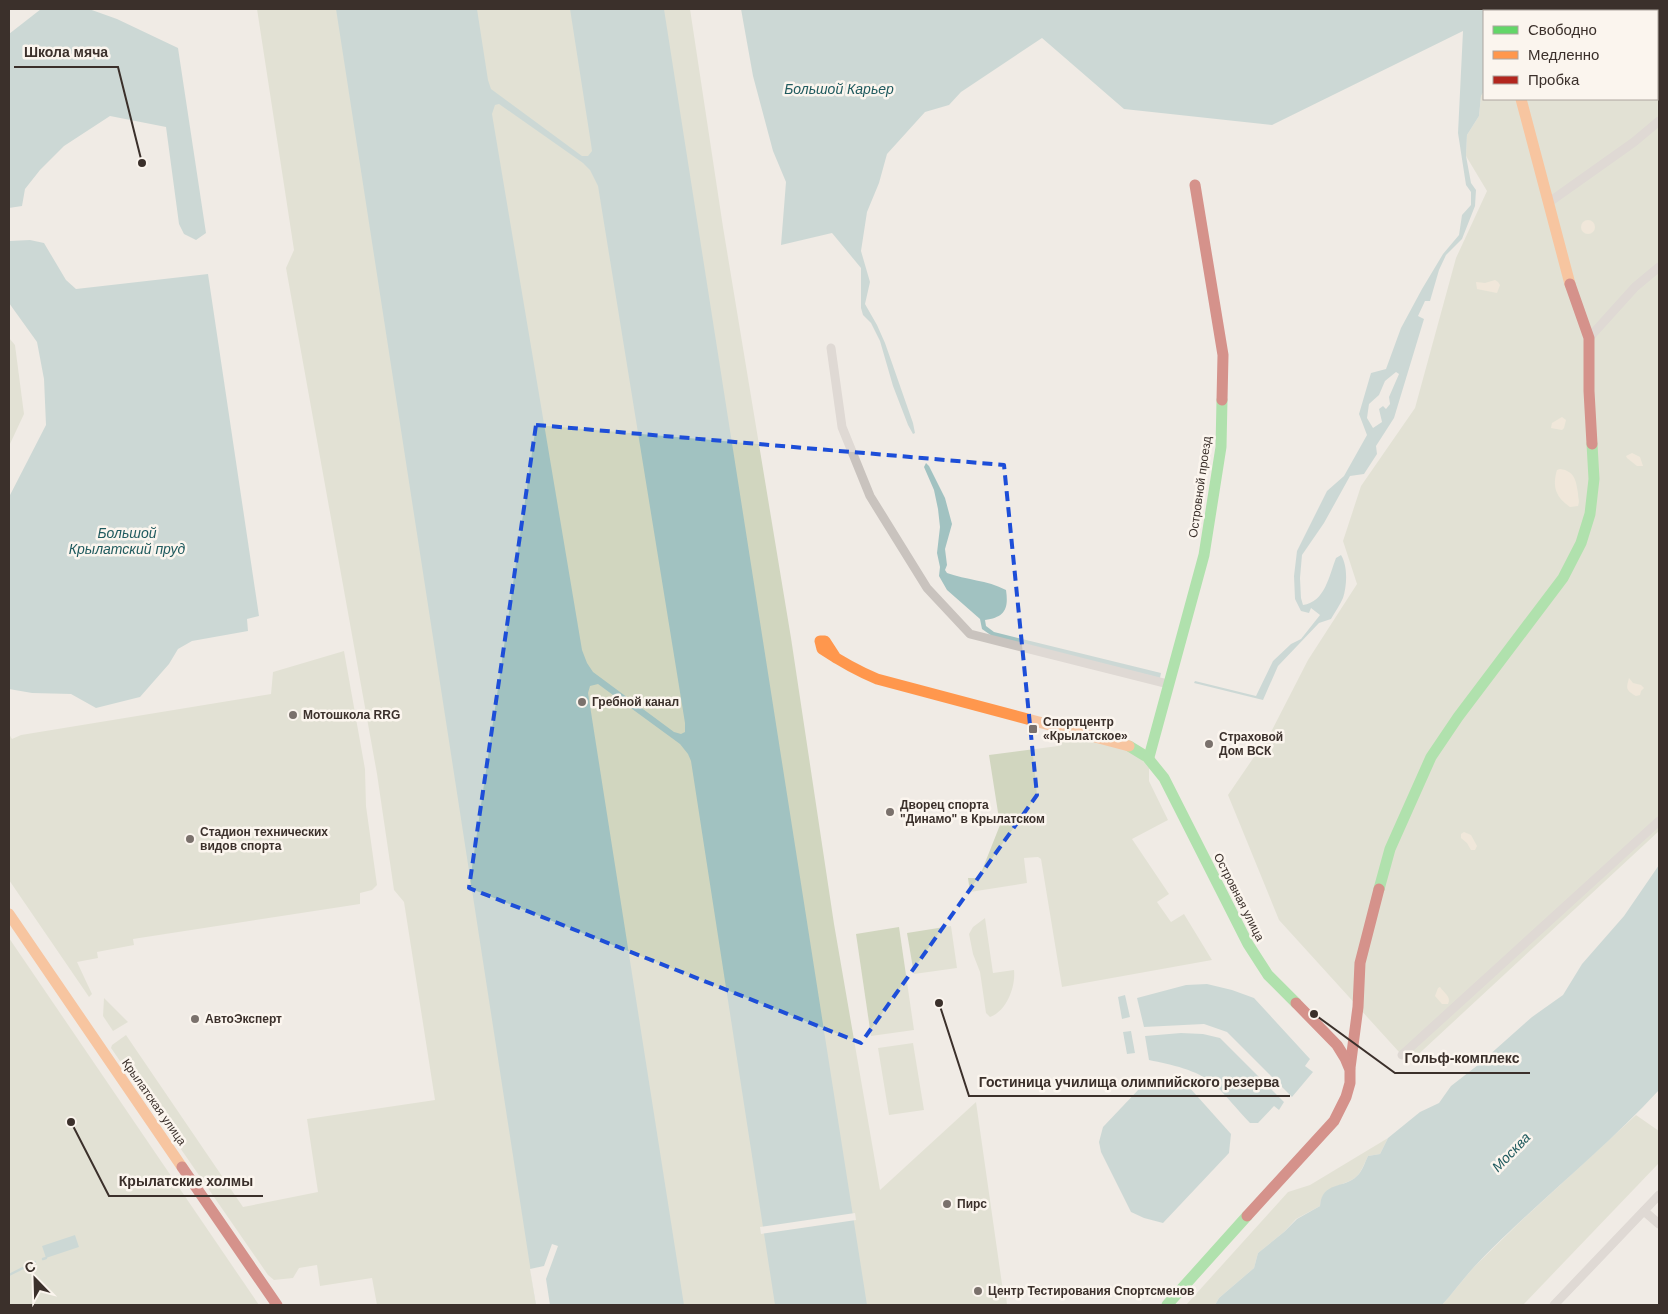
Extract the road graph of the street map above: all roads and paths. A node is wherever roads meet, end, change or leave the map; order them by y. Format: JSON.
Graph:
{"nodes":[{"id":1,"x":1640,"y":9,"type":"edge"},
{"id":2,"x":1636,"y":10,"type":"edge"},
{"id":3,"x":1521,"y":100,"type":"edge"},
{"id":4,"x":1659,"y":121,"type":"edge"},
{"id":5,"x":1195,"y":185,"type":"dead end"},
{"id":6,"x":1548,"y":203,"type":"junction"},
{"id":7,"x":1659,"y":267,"type":"edge"},
{"id":8,"x":1589,"y":338,"type":"junction"},
{"id":9,"x":830,"y":348,"type":"dead end"},
{"id":10,"x":822,"y":649,"type":"dead end"},
{"id":11,"x":1168,"y":684,"type":"junction"},
{"id":12,"x":1148,"y":757,"type":"junction"},
{"id":13,"x":1659,"y":821,"type":"edge"},
{"id":14,"x":9,"y":914,"type":"edge"},
{"id":15,"x":1402,"y":1055,"type":"dead end"},
{"id":16,"x":1350,"y":1072,"type":"junction"},
{"id":17,"x":1354,"y":1096,"type":"dead end"},
{"id":18,"x":1343,"y":1106,"type":"junction"},
{"id":19,"x":1659,"y":1195,"type":"edge"},
{"id":20,"x":1644,"y":1211,"type":"junction"},
{"id":21,"x":1659,"y":1224,"type":"edge"},
{"id":22,"x":277,"y":1305,"type":"edge"},
{"id":23,"x":1167,"y":1305,"type":"edge"},
{"id":24,"x":1554,"y":1305,"type":"edge"}],
"edges":[{"from":1,"to":2,"type":"street"},
{"from":3,"to":6,"type":"street"},
{"from":4,"to":6,"type":"street"},
{"from":5,"to":11,"type":"street","name":"Островной проезд"},
{"from":6,"to":8,"type":"street"},
{"from":7,"to":8,"type":"street"},
{"from":8,"to":16,"type":"street"},
{"from":9,"to":11,"type":"street"},
{"from":10,"to":12,"type":"street","name":"Островная улица"},
{"from":11,"to":12,"type":"street","name":"Островной проезд"},
{"from":12,"to":16,"type":"street","name":"Островная улица"},
{"from":13,"to":15,"type":"street"},
{"from":14,"to":22,"type":"street","name":"Крылатская улица"},
{"from":16,"to":18,"type":"street"},
{"from":17,"to":18,"type":"street"},
{"from":18,"to":23,"type":"street"},
{"from":19,"to":20,"type":"street"},
{"from":20,"to":21,"type":"street"},
{"from":20,"to":24,"type":"street"}]}
